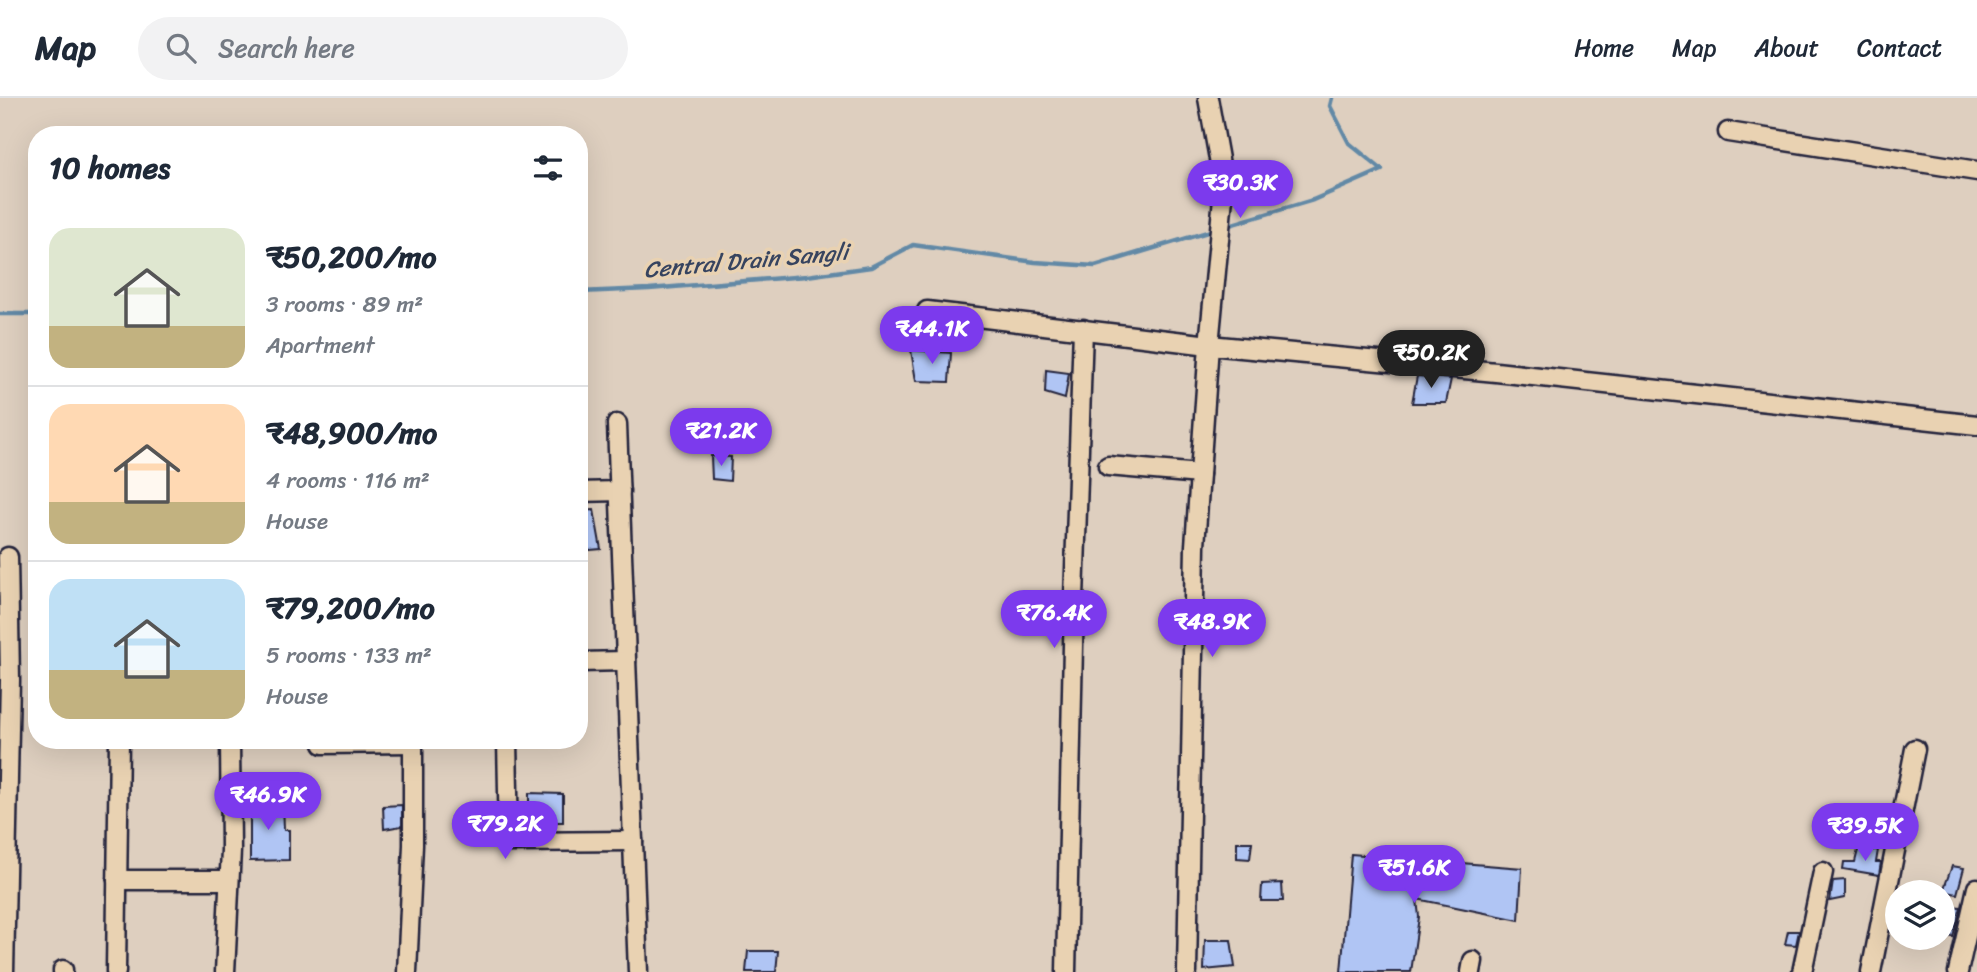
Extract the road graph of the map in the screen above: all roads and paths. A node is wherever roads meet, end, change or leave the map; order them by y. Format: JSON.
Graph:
{"nodes":[{"id":1,"x":1208,"y":98,"type":"edge"},
{"id":2,"x":1728,"y":132,"type":"dead end"},
{"id":3,"x":1977,"y":172,"type":"edge"},
{"id":4,"x":927,"y":311,"type":"dead end"},
{"id":5,"x":1083,"y":329,"type":"junction"},
{"id":6,"x":1209,"y":345,"type":"junction"},
{"id":7,"x":617,"y":424,"type":"dead end"},
{"id":8,"x":1977,"y":425,"type":"edge"},
{"id":9,"x":1108,"y":466,"type":"dead end"},
{"id":10,"x":1200,"y":474,"type":"junction"},
{"id":11,"x":620,"y":491,"type":"junction"},
{"id":12,"x":588,"y":492,"type":"edge"},
{"id":13,"x":8,"y":557,"type":"dead end"},
{"id":14,"x":626,"y":661,"type":"junction"},
{"id":15,"x":588,"y":662,"type":"edge"},
{"id":16,"x":119,"y":749,"type":"edge"},
{"id":17,"x":230,"y":749,"type":"edge"},
{"id":18,"x":413,"y":749,"type":"edge"},
{"id":19,"x":507,"y":749,"type":"edge"},
{"id":20,"x":1914,"y":749,"type":"dead end"},
{"id":21,"x":4,"y":760,"type":"edge"},
{"id":22,"x":633,"y":841,"type":"junction"},
{"id":23,"x":1823,"y":872,"type":"dead end"},
{"id":24,"x":117,"y":880,"type":"junction"},
{"id":25,"x":229,"y":880,"type":"junction"},
{"id":26,"x":1977,"y":888,"type":"edge"},
{"id":27,"x":1972,"y":935,"type":"edge"},
{"id":28,"x":4,"y":972,"type":"edge"},
{"id":29,"x":116,"y":972,"type":"edge"},
{"id":30,"x":225,"y":972,"type":"edge"},
{"id":31,"x":407,"y":972,"type":"edge"},
{"id":32,"x":638,"y":972,"type":"edge"},
{"id":33,"x":1066,"y":972,"type":"edge"},
{"id":34,"x":1187,"y":972,"type":"edge"},
{"id":35,"x":1802,"y":972,"type":"edge"},
{"id":36,"x":1871,"y":972,"type":"edge"},
{"id":37,"x":1958,"y":972,"type":"edge"}],
"edges":[{"from":1,"to":6,"type":"street"},
{"from":2,"to":3,"type":"street"},
{"from":4,"to":5,"type":"street"},
{"from":5,"to":6,"type":"street"},
{"from":5,"to":33,"type":"street"},
{"from":6,"to":8,"type":"street"},
{"from":6,"to":10,"type":"street"},
{"from":7,"to":11,"type":"street"},
{"from":9,"to":10,"type":"street"},
{"from":10,"to":34,"type":"street"},
{"from":11,"to":12,"type":"street"},
{"from":11,"to":14,"type":"street"},
{"from":13,"to":21,"type":"street"},
{"from":14,"to":15,"type":"street"},
{"from":14,"to":22,"type":"street"},
{"from":16,"to":24,"type":"street"},
{"from":17,"to":25,"type":"street"},
{"from":18,"to":31,"type":"street"},
{"from":19,"to":22,"type":"street"},
{"from":20,"to":36,"type":"street"},
{"from":21,"to":28,"type":"street"},
{"from":22,"to":32,"type":"street"},
{"from":23,"to":35,"type":"street"},
{"from":24,"to":25,"type":"street"},
{"from":24,"to":29,"type":"street"},
{"from":25,"to":30,"type":"street"},
{"from":26,"to":27,"type":"street"},
{"from":27,"to":37,"type":"street"}]}
